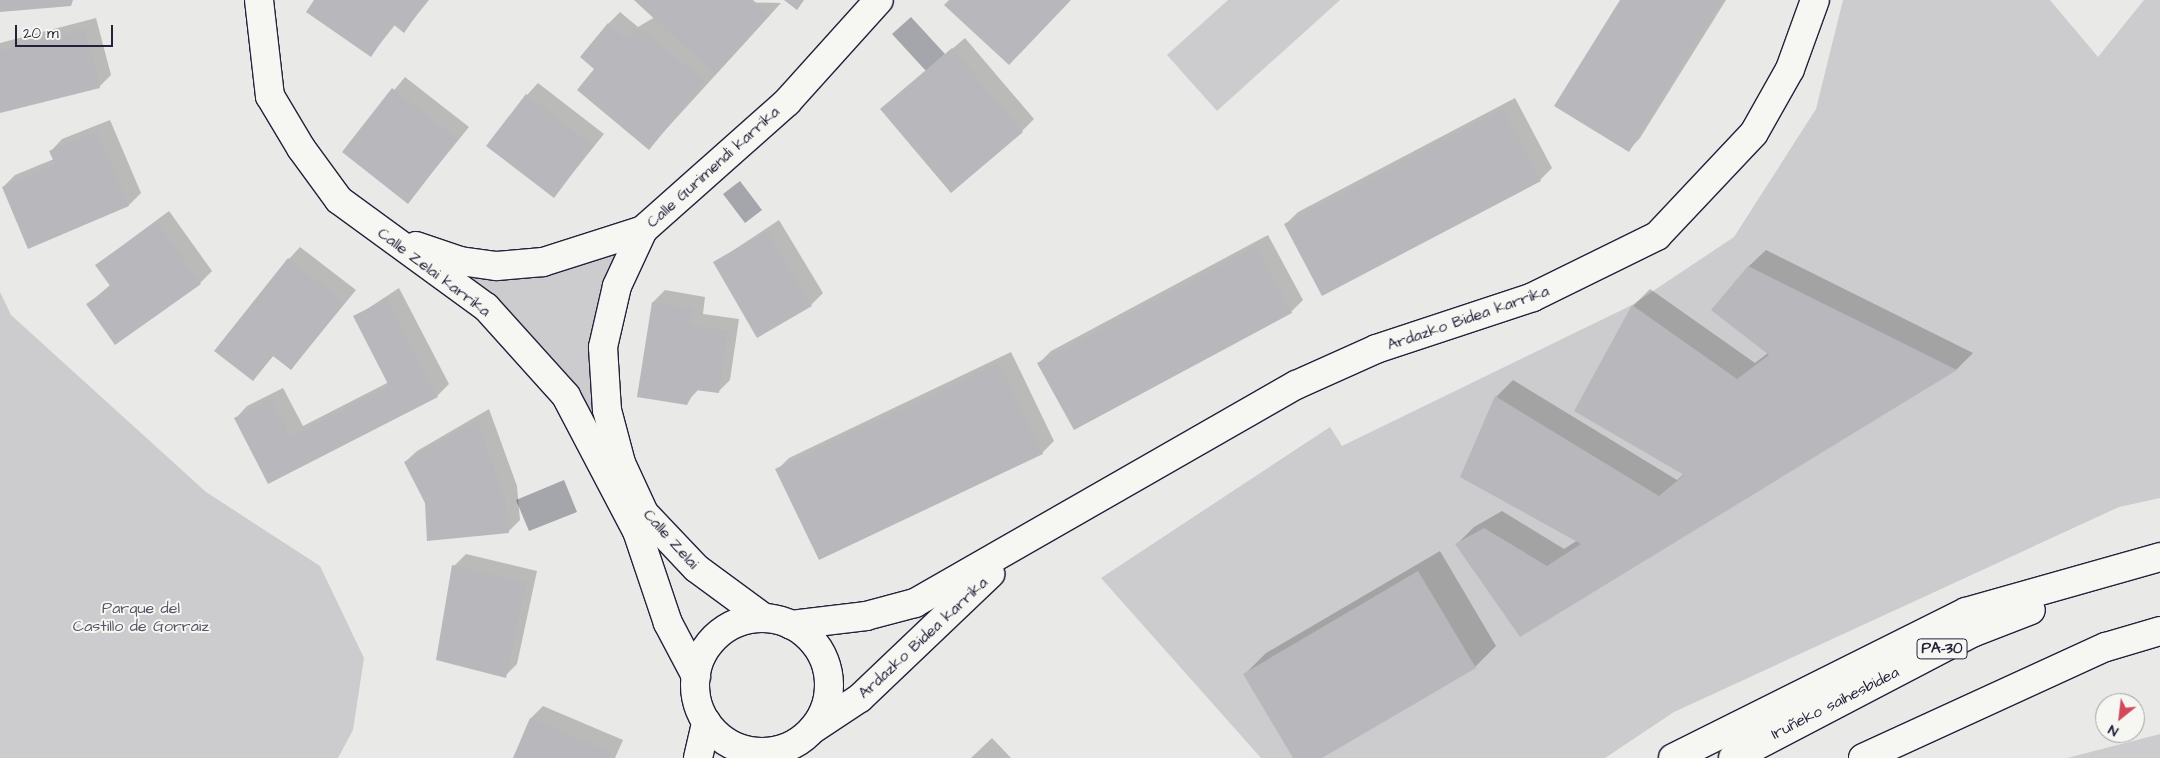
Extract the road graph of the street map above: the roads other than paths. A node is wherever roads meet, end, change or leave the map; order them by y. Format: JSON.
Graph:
{"nodes":[{"id":1,"x":259,"y":0,"type":"edge"},
{"id":2,"x":879,"y":0,"type":"edge"},
{"id":3,"x":1815,"y":0,"type":"edge"},
{"id":4,"x":643,"y":230,"type":"junction"},
{"id":5,"x":390,"y":238,"type":"junction"},
{"id":6,"x":1027,"y":540,"type":"junction"},
{"id":7,"x":2160,"y":558,"type":"edge"},
{"id":8,"x":764,"y":618,"type":"junction"},
{"id":9,"x":790,"y":625,"type":"junction"},
{"id":10,"x":2160,"y":631,"type":"edge"},
{"id":11,"x":696,"y":676,"type":"junction"},
{"id":12,"x":706,"y":722,"type":"junction"},
{"id":13,"x":801,"y":743,"type":"edge"},
{"id":14,"x":698,"y":758,"type":"edge"},
{"id":15,"x":1673,"y":758,"type":"edge"},
{"id":16,"x":1733,"y":758,"type":"edge"},
{"id":17,"x":1863,"y":758,"type":"edge"}],
"edges":[{"from":1,"to":5,"type":"main road","name":"Calle Zelai karrika"},
{"from":2,"to":4,"type":"main road","name":"Calle Gurimendi karrika"},
{"from":3,"to":6,"type":"main road","name":"Ardazko Bidea karrika"},
{"from":4,"to":5,"type":"main road","name":"Calle Gurimendi karrika"},
{"from":4,"to":8,"type":"main road","name":"Calle Zelai"},
{"from":5,"to":11,"type":"main road","name":"Calle Zelai karrika"},
{"from":6,"to":9,"type":"main road","name":"Ardazko Bidea karrika"},
{"from":6,"to":13,"type":"main road","name":"Ardazko Bidea karrika"},
{"from":7,"to":15,"type":"main road"},
{"from":7,"to":16,"type":"main road","name":"Iruñeko saihesbidea","number":"PA-30"},
{"from":8,"to":9,"type":"main road"},
{"from":8,"to":11,"type":"main road"},
{"from":9,"to":13,"type":"main road"},
{"from":10,"to":17,"type":"main road"},
{"from":11,"to":12,"type":"main road"},
{"from":12,"to":13,"type":"main road"},
{"from":12,"to":14,"type":"main road"}]}
